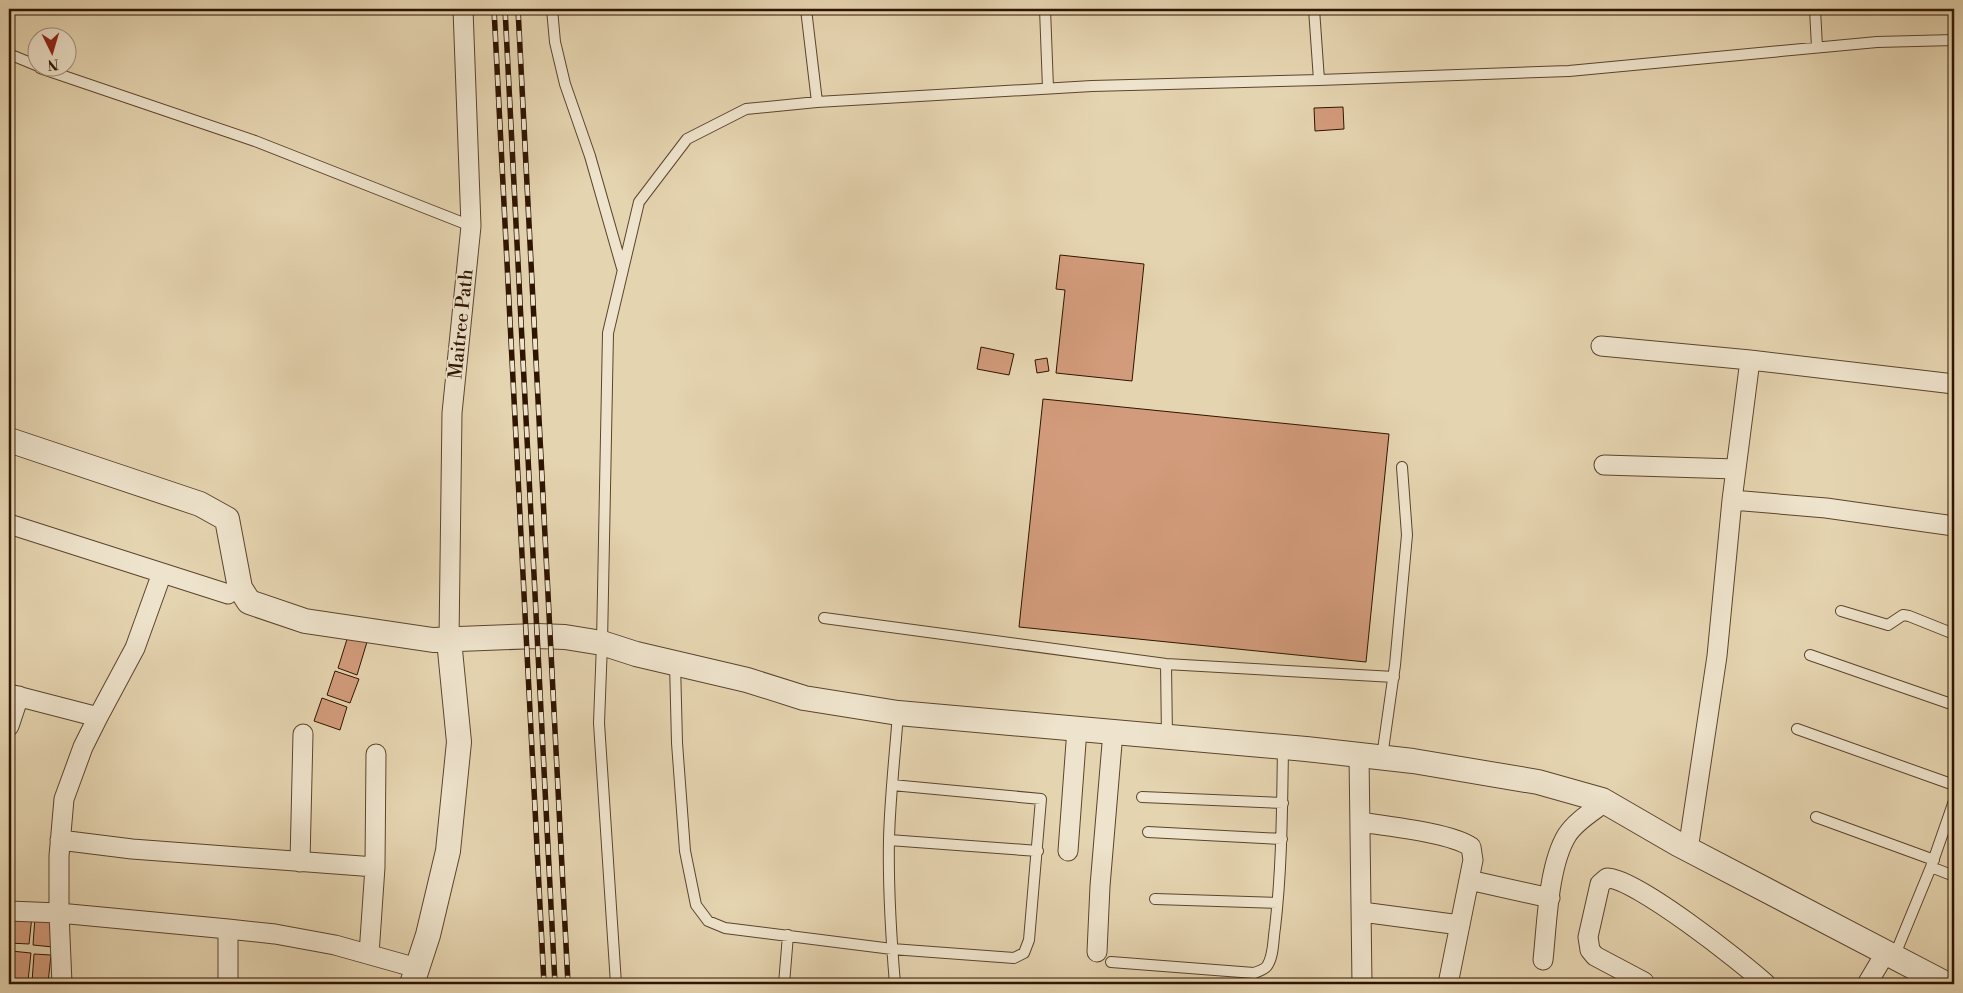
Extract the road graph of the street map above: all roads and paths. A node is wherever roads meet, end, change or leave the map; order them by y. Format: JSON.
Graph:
{"nodes":[{"id":1,"x":463,"y":9,"type":"edge"},
{"id":2,"x":552,"y":9,"type":"edge"},
{"id":3,"x":806,"y":9,"type":"edge"},
{"id":4,"x":1045,"y":9,"type":"edge"},
{"id":5,"x":1314,"y":9,"type":"edge"},
{"id":6,"x":1815,"y":9,"type":"edge"},
{"id":7,"x":1954,"y":40,"type":"edge"},
{"id":8,"x":1817,"y":48,"type":"junction"},
{"id":9,"x":9,"y":54,"type":"edge"},
{"id":10,"x":28,"y":62,"type":"edge"},
{"id":11,"x":71,"y":78,"type":"edge"},
{"id":12,"x":1319,"y":80,"type":"junction"},
{"id":13,"x":1048,"y":88,"type":"junction"},
{"id":14,"x":817,"y":102,"type":"junction"},
{"id":15,"x":470,"y":226,"type":"junction"},
{"id":16,"x":623,"y":269,"type":"junction"},
{"id":17,"x":1601,"y":346,"type":"dead end"},
{"id":18,"x":1750,"y":360,"type":"junction"},
{"id":19,"x":1954,"y":384,"type":"edge"},
{"id":20,"x":10,"y":443,"type":"edge"},
{"id":21,"x":1604,"y":465,"type":"dead end"},
{"id":22,"x":1402,"y":468,"type":"dead end"},
{"id":23,"x":1736,"y":470,"type":"junction"},
{"id":24,"x":1732,"y":500,"type":"junction"},
{"id":25,"x":9,"y":524,"type":"edge"},
{"id":26,"x":1954,"y":526,"type":"edge"},
{"id":27,"x":162,"y":573,"type":"junction"},
{"id":28,"x":228,"y":594,"type":"dead end"},
{"id":29,"x":1840,"y":611,"type":"dead end"},
{"id":30,"x":824,"y":618,"type":"dead end"},
{"id":31,"x":1954,"y":634,"type":"edge"},
{"id":32,"x":450,"y":640,"type":"junction"},
{"id":33,"x":602,"y":643,"type":"junction"},
{"id":34,"x":1810,"y":655,"type":"dead end"},
{"id":35,"x":675,"y":663,"type":"junction"},
{"id":36,"x":1166,"y":664,"type":"junction"},
{"id":37,"x":1394,"y":677,"type":"junction"},
{"id":38,"x":14,"y":695,"type":"edge"},
{"id":39,"x":1954,"y":705,"type":"edge"},
{"id":40,"x":898,"y":713,"type":"junction"},
{"id":41,"x":98,"y":717,"type":"junction"},
{"id":42,"x":9,"y":726,"type":"edge"},
{"id":43,"x":1077,"y":728,"type":"junction"},
{"id":44,"x":1797,"y":729,"type":"dead end"},
{"id":45,"x":1113,"y":732,"type":"junction"},
{"id":46,"x":303,"y":734,"type":"dead end"},
{"id":47,"x":1167,"y":738,"type":"junction"},
{"id":48,"x":1283,"y":748,"type":"junction"},
{"id":49,"x":376,"y":754,"type":"dead end"},
{"id":50,"x":1358,"y":755,"type":"junction"},
{"id":51,"x":1382,"y":757,"type":"junction"},
{"id":52,"x":1954,"y":784,"type":"edge"},
{"id":53,"x":892,"y":785,"type":"junction"},
{"id":54,"x":1142,"y":797,"type":"dead end"},
{"id":55,"x":1954,"y":801,"type":"edge"},
{"id":56,"x":1605,"y":802,"type":"junction"},
{"id":57,"x":1283,"y":804,"type":"junction"},
{"id":58,"x":1816,"y":817,"type":"dead end"},
{"id":59,"x":1360,"y":822,"type":"junction"},
{"id":60,"x":1148,"y":832,"type":"dead end"},
{"id":61,"x":1282,"y":839,"type":"junction"},
{"id":62,"x":60,"y":840,"type":"junction"},
{"id":63,"x":889,"y":840,"type":"junction"},
{"id":64,"x":1688,"y":850,"type":"junction"},
{"id":65,"x":1038,"y":851,"type":"junction"},
{"id":66,"x":1068,"y":851,"type":"dead end"},
{"id":67,"x":300,"y":862,"type":"junction"},
{"id":68,"x":1932,"y":863,"type":"junction"},
{"id":69,"x":375,"y":867,"type":"junction"},
{"id":70,"x":1954,"y":876,"type":"edge"},
{"id":71,"x":1469,"y":880,"type":"junction"},
{"id":72,"x":1155,"y":898,"type":"dead end"},
{"id":73,"x":1550,"y":898,"type":"junction"},
{"id":74,"x":1278,"y":903,"type":"junction"},
{"id":75,"x":9,"y":911,"type":"edge"},
{"id":76,"x":1362,"y":912,"type":"junction"},
{"id":77,"x":58,"y":913,"type":"junction"},
{"id":78,"x":1460,"y":924,"type":"junction"},
{"id":79,"x":228,"y":929,"type":"junction"},
{"id":80,"x":788,"y":936,"type":"junction"},
{"id":81,"x":892,"y":949,"type":"junction"},
{"id":82,"x":369,"y":954,"type":"junction"},
{"id":83,"x":1890,"y":955,"type":"junction"},
{"id":84,"x":1104,"y":957,"type":"joint"},
{"id":85,"x":1543,"y":960,"type":"dead end"},
{"id":86,"x":414,"y":976,"type":"edge"},
{"id":87,"x":1644,"y":982,"type":"dead end"},
{"id":88,"x":1938,"y":982,"type":"edge"},
{"id":89,"x":62,"y":984,"type":"edge"},
{"id":90,"x":228,"y":984,"type":"edge"},
{"id":91,"x":616,"y":984,"type":"edge"},
{"id":92,"x":784,"y":984,"type":"edge"},
{"id":93,"x":895,"y":984,"type":"edge"},
{"id":94,"x":1362,"y":984,"type":"edge"},
{"id":95,"x":1448,"y":984,"type":"edge"},
{"id":96,"x":1766,"y":984,"type":"edge"},
{"id":97,"x":1867,"y":984,"type":"edge"}],
"edges":[{"from":1,"to":15,"type":"street","name":"Maitree Path"},
{"from":2,"to":16,"type":"lane"},
{"from":3,"to":14,"type":"lane"},
{"from":4,"to":13,"type":"lane"},
{"from":5,"to":12,"type":"lane"},
{"from":6,"to":8,"type":"lane"},
{"from":7,"to":8,"type":"lane"},
{"from":8,"to":12,"type":"lane"},
{"from":9,"to":10,"type":"lane"},
{"from":11,"to":15,"type":"lane"},
{"from":12,"to":13,"type":"lane"},
{"from":13,"to":14,"type":"lane"},
{"from":14,"to":16,"type":"lane"},
{"from":15,"to":32,"type":"street","name":"Maitree Path"},
{"from":16,"to":33,"type":"lane"},
{"from":17,"to":18,"type":"street"},
{"from":18,"to":19,"type":"street"},
{"from":18,"to":23,"type":"street"},
{"from":20,"to":32,"type":"street"},
{"from":21,"to":23,"type":"street"},
{"from":22,"to":37,"type":"lane"},
{"from":23,"to":24,"type":"street"},
{"from":24,"to":26,"type":"street"},
{"from":24,"to":64,"type":"street"},
{"from":25,"to":27,"type":"street"},
{"from":27,"to":28,"type":"street"},
{"from":27,"to":41,"type":"street"},
{"from":29,"to":31,"type":"lane"},
{"from":30,"to":36,"type":"lane"},
{"from":32,"to":33,"type":"street"},
{"from":32,"to":86,"type":"street"},
{"from":33,"to":35,"type":"street"},
{"from":33,"to":91,"type":"lane"},
{"from":34,"to":39,"type":"lane"},
{"from":35,"to":40,"type":"street"},
{"from":35,"to":80,"type":"lane"},
{"from":36,"to":37,"type":"lane"},
{"from":36,"to":47,"type":"lane"},
{"from":37,"to":51,"type":"lane"},
{"from":38,"to":41,"type":"street"},
{"from":38,"to":42,"type":"street"},
{"from":40,"to":43,"type":"street"},
{"from":40,"to":53,"type":"lane"},
{"from":41,"to":62,"type":"street"},
{"from":43,"to":45,"type":"street"},
{"from":43,"to":66,"type":"street"},
{"from":44,"to":52,"type":"lane"},
{"from":45,"to":47,"type":"street"},
{"from":45,"to":84,"type":"street"},
{"from":46,"to":67,"type":"street"},
{"from":47,"to":48,"type":"street"},
{"from":48,"to":50,"type":"street"},
{"from":48,"to":57,"type":"lane"},
{"from":49,"to":69,"type":"street"},
{"from":50,"to":51,"type":"street"},
{"from":50,"to":59,"type":"street"},
{"from":51,"to":56,"type":"street"},
{"from":53,"to":63,"type":"lane"},
{"from":53,"to":65,"type":"lane"},
{"from":54,"to":57,"type":"lane"},
{"from":55,"to":68,"type":"lane"},
{"from":56,"to":64,"type":"street"},
{"from":56,"to":73,"type":"street"},
{"from":57,"to":61,"type":"lane"},
{"from":58,"to":68,"type":"lane"},
{"from":59,"to":71,"type":"street"},
{"from":59,"to":76,"type":"street"},
{"from":60,"to":61,"type":"lane"},
{"from":61,"to":74,"type":"lane"},
{"from":62,"to":67,"type":"street"},
{"from":62,"to":77,"type":"street"},
{"from":63,"to":65,"type":"lane"},
{"from":63,"to":81,"type":"lane"},
{"from":64,"to":83,"type":"street"},
{"from":65,"to":81,"type":"lane"},
{"from":67,"to":69,"type":"street"},
{"from":68,"to":70,"type":"lane"},
{"from":68,"to":83,"type":"lane"},
{"from":69,"to":82,"type":"street"},
{"from":71,"to":73,"type":"street"},
{"from":71,"to":78,"type":"street"},
{"from":72,"to":74,"type":"lane"},
{"from":73,"to":85,"type":"street"},
{"from":74,"to":84,"type":"lane"},
{"from":75,"to":77,"type":"street"},
{"from":76,"to":78,"type":"street"},
{"from":76,"to":94,"type":"street"},
{"from":77,"to":79,"type":"street"},
{"from":77,"to":89,"type":"street"},
{"from":78,"to":95,"type":"street"},
{"from":79,"to":82,"type":"street"},
{"from":79,"to":90,"type":"street"},
{"from":80,"to":81,"type":"lane"},
{"from":80,"to":92,"type":"lane"},
{"from":81,"to":93,"type":"lane"},
{"from":82,"to":86,"type":"street"},
{"from":83,"to":88,"type":"street"},
{"from":83,"to":97,"type":"street"},
{"from":87,"to":96,"type":"street"}]}
